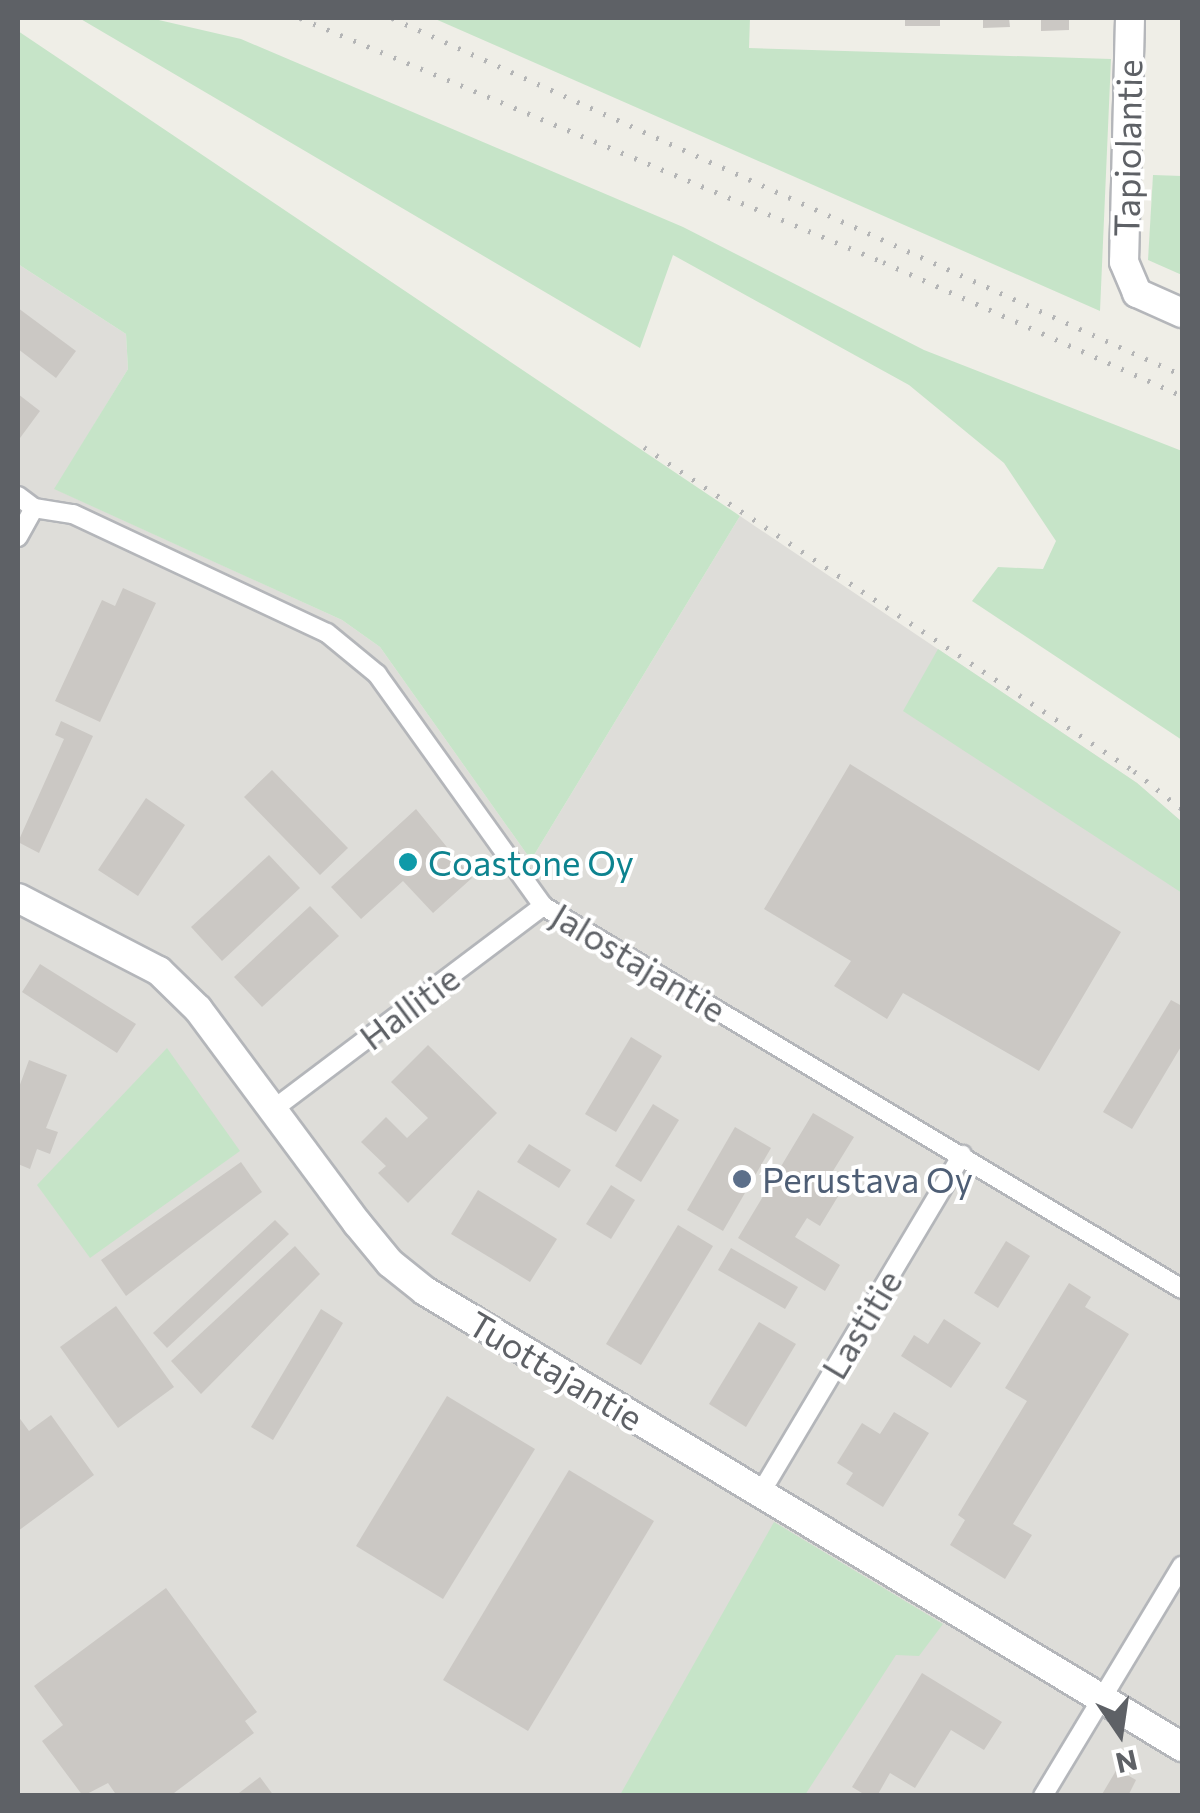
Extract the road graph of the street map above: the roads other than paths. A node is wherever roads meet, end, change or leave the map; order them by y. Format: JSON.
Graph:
{"nodes":[{"id":1,"x":1130,"y":18,"type":"edge"},
{"id":2,"x":1182,"y":313,"type":"edge"},
{"id":3,"x":18,"y":496,"type":"edge"},
{"id":4,"x":34,"y":508,"type":"junction"},
{"id":5,"x":18,"y":537,"type":"edge"},
{"id":6,"x":18,"y":898,"type":"edge"},
{"id":7,"x":543,"y":906,"type":"junction"},
{"id":8,"x":275,"y":1108,"type":"junction"},
{"id":9,"x":962,"y":1155,"type":"junction"},
{"id":10,"x":1182,"y":1289,"type":"edge"},
{"id":11,"x":760,"y":1494,"type":"junction"},
{"id":12,"x":1182,"y":1566,"type":"edge"},
{"id":13,"x":1102,"y":1698,"type":"junction"},
{"id":14,"x":1182,"y":1747,"type":"edge"},
{"id":15,"x":1042,"y":1796,"type":"edge"}],
"edges":[{"from":1,"to":2,"type":"street","name":"Tapiolantie"},
{"from":3,"to":4,"type":"street"},
{"from":4,"to":5,"type":"street"},
{"from":4,"to":7,"type":"street","name":"Jalostajantie"},
{"from":6,"to":8,"type":"street","name":"Tuottajantie"},
{"from":7,"to":8,"type":"street","name":"Hallitie"},
{"from":7,"to":9,"type":"street","name":"Jalostajantie"},
{"from":8,"to":11,"type":"street","name":"Tuottajantie"},
{"from":9,"to":10,"type":"street","name":"Jalostajantie"},
{"from":9,"to":11,"type":"street","name":"Lastitie"},
{"from":11,"to":13,"type":"street","name":"Tuottajantie"},
{"from":12,"to":13,"type":"street"},
{"from":13,"to":14,"type":"street","name":"Tuottajantie"},
{"from":13,"to":15,"type":"street"}]}
